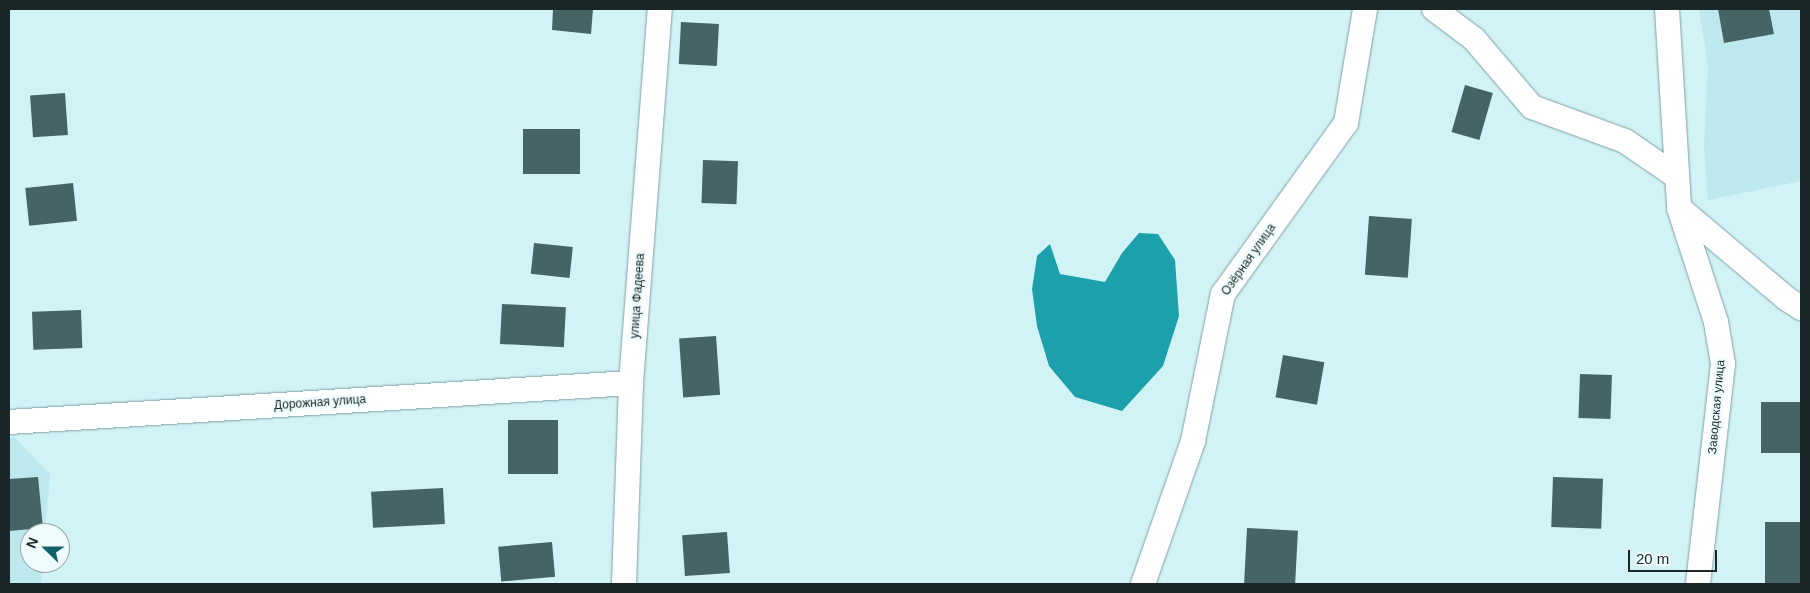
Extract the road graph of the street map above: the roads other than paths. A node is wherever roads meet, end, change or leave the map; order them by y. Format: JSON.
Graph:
{"nodes":[{"id":1,"x":660,"y":9,"type":"edge"},
{"id":2,"x":1365,"y":9,"type":"edge"},
{"id":3,"x":1434,"y":9,"type":"edge"},
{"id":4,"x":1667,"y":9,"type":"edge"},
{"id":5,"x":1676,"y":176,"type":"junction"},
{"id":6,"x":1680,"y":208,"type":"junction"},
{"id":7,"x":1801,"y":308,"type":"edge"},
{"id":8,"x":631,"y":383,"type":"junction"},
{"id":9,"x":11,"y":418,"type":"edge"},
{"id":10,"x":624,"y":584,"type":"edge"},
{"id":11,"x":1143,"y":584,"type":"edge"},
{"id":12,"x":1698,"y":584,"type":"edge"}],
"edges":[{"from":1,"to":8,"type":"street","name":"улица Фадеева"},
{"from":2,"to":11,"type":"street","name":"Озёрная улица"},
{"from":3,"to":5,"type":"street"},
{"from":4,"to":5,"type":"street","name":"Заводская улица"},
{"from":5,"to":6,"type":"street","name":"Заводская улица"},
{"from":6,"to":7,"type":"street"},
{"from":6,"to":12,"type":"street","name":"Заводская улица"},
{"from":8,"to":9,"type":"street","name":"Дорожная улица"},
{"from":8,"to":10,"type":"street","name":"улица Фадеева"}]}
